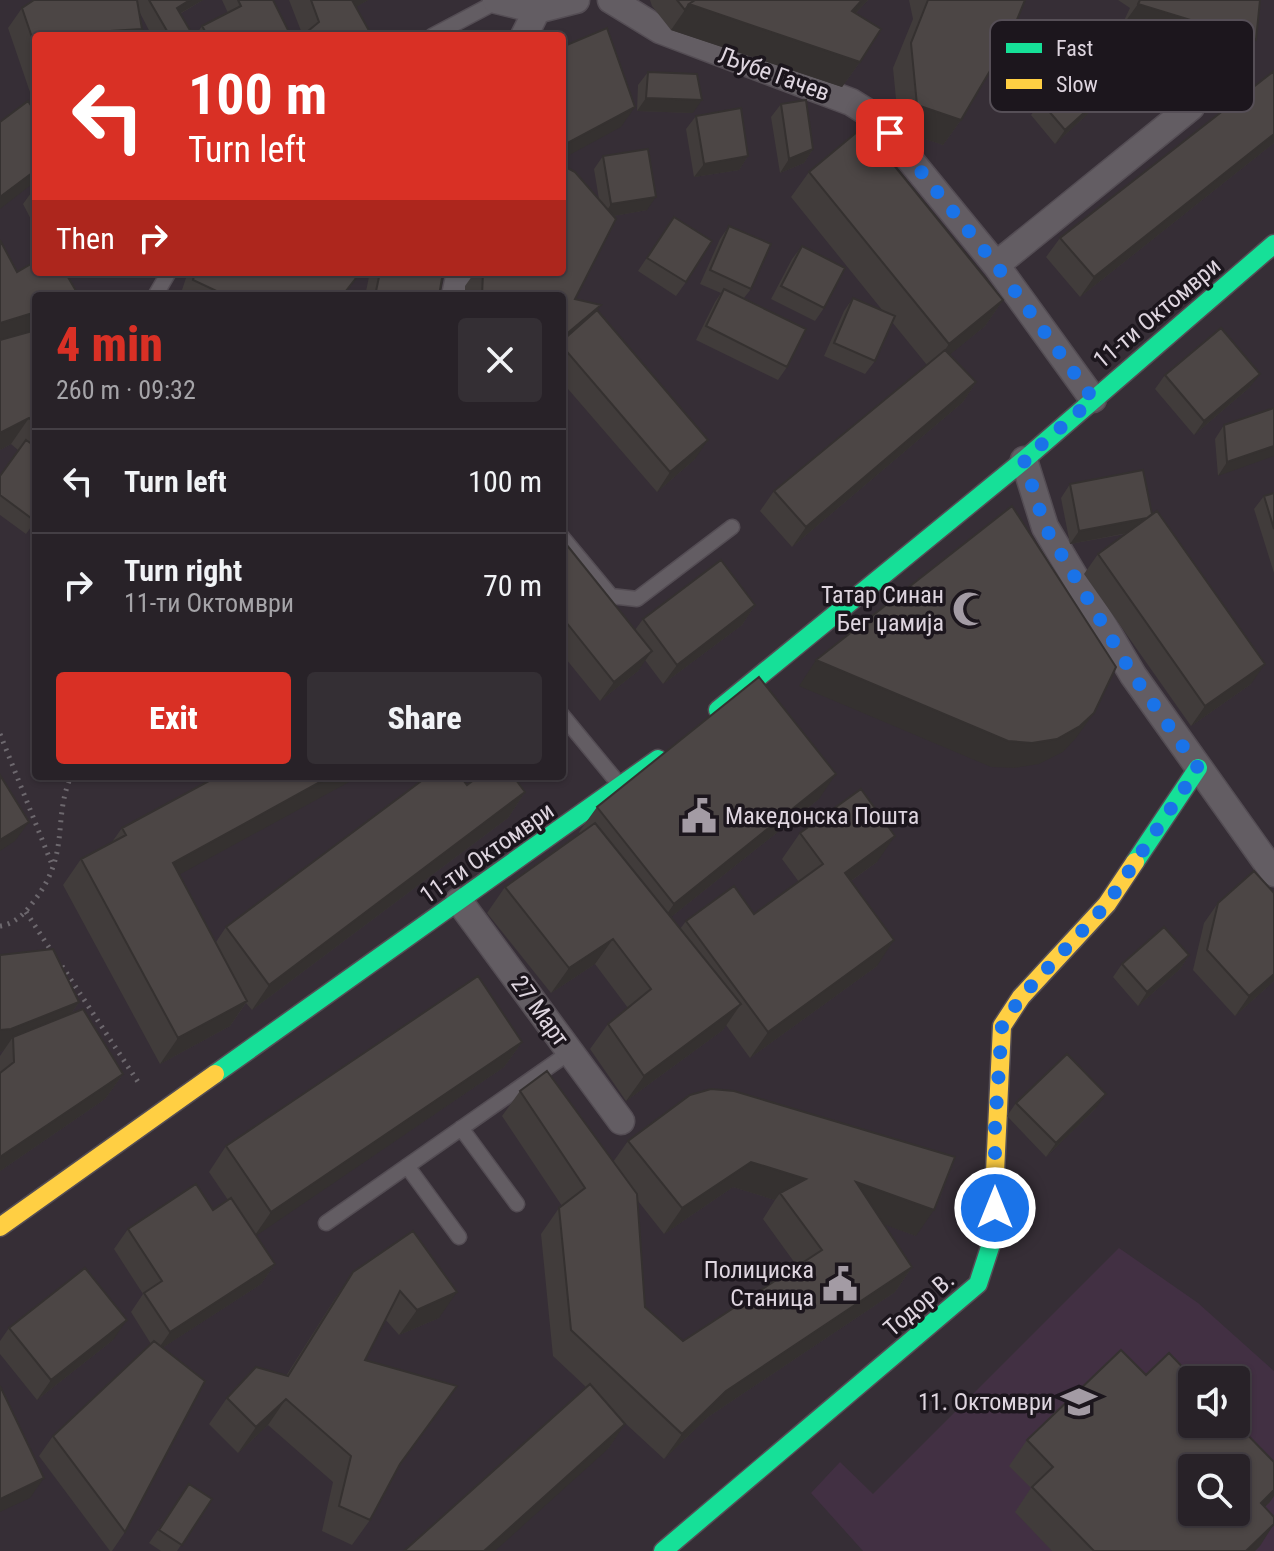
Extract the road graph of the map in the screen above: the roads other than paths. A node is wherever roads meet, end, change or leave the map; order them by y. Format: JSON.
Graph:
{"nodes":[{"id":1,"x":497,"y":0,"type":"edge"},
{"id":2,"x":576,"y":0,"type":"edge"},
{"id":3,"x":611,"y":0,"type":"edge"},
{"id":4,"x":537,"y":10,"type":"junction"},
{"id":5,"x":439,"y":32,"type":"edge"},
{"id":6,"x":526,"y":32,"type":"edge"},
{"id":7,"x":1185,"y":112,"type":"edge"},
{"id":8,"x":1274,"y":244,"type":"edge"},
{"id":9,"x":996,"y":265,"type":"junction"},
{"id":10,"x":1093,"y":399,"type":"junction"},
{"id":11,"x":1024,"y":460,"type":"junction"},
{"id":12,"x":732,"y":527,"type":"dead end"},
{"id":13,"x":566,"y":542,"type":"edge"},
{"id":14,"x":566,"y":720,"type":"edge"},
{"id":15,"x":705,"y":721,"type":"edge"},
{"id":16,"x":669,"y":749,"type":"edge"},
{"id":17,"x":1198,"y":768,"type":"junction"},
{"id":18,"x":621,"y":787,"type":"junction"},
{"id":19,"x":1274,"y":873,"type":"edge"},
{"id":20,"x":459,"y":901,"type":"junction"},
{"id":21,"x":570,"y":1052,"type":"junction"},
{"id":22,"x":621,"y":1121,"type":"dead end"},
{"id":23,"x":461,"y":1128,"type":"junction"},
{"id":24,"x":407,"y":1166,"type":"junction"},
{"id":25,"x":517,"y":1204,"type":"dead end"},
{"id":26,"x":326,"y":1223,"type":"dead end"},
{"id":27,"x":0,"y":1227,"type":"edge"},
{"id":28,"x":459,"y":1237,"type":"dead end"},
{"id":29,"x":663,"y":1551,"type":"edge"}],
"edges":[{"from":1,"to":4,"type":"street"},
{"from":1,"to":5,"type":"lane"},
{"from":2,"to":4,"type":"street"},
{"from":3,"to":9,"type":"street","name":"Љубе Гачев"},
{"from":4,"to":6,"type":"street"},
{"from":7,"to":9,"type":"street"},
{"from":8,"to":10,"type":"main road","name":"11-ти Октомври"},
{"from":9,"to":10,"type":"street","name":"Љубе Гачев"},
{"from":10,"to":11,"type":"main road","name":"11-ти Октомври"},
{"from":11,"to":15,"type":"main road","name":"11-ти Октомври"},
{"from":11,"to":17,"type":"street"},
{"from":12,"to":13,"type":"lane"},
{"from":14,"to":18,"type":"lane"},
{"from":16,"to":18,"type":"main road","name":"11-ти Октомври"},
{"from":17,"to":19,"type":"street"},
{"from":17,"to":29,"type":"main road","name":"Тодор В."},
{"from":18,"to":20,"type":"main road","name":"11-ти Октомври"},
{"from":20,"to":21,"type":"street","name":"27 Март"},
{"from":20,"to":27,"type":"main road","name":"11-ти Октомври"},
{"from":21,"to":22,"type":"street","name":"27 Март"},
{"from":21,"to":23,"type":"lane"},
{"from":23,"to":24,"type":"lane"},
{"from":23,"to":25,"type":"lane"},
{"from":24,"to":26,"type":"lane"},
{"from":24,"to":28,"type":"lane"}]}
